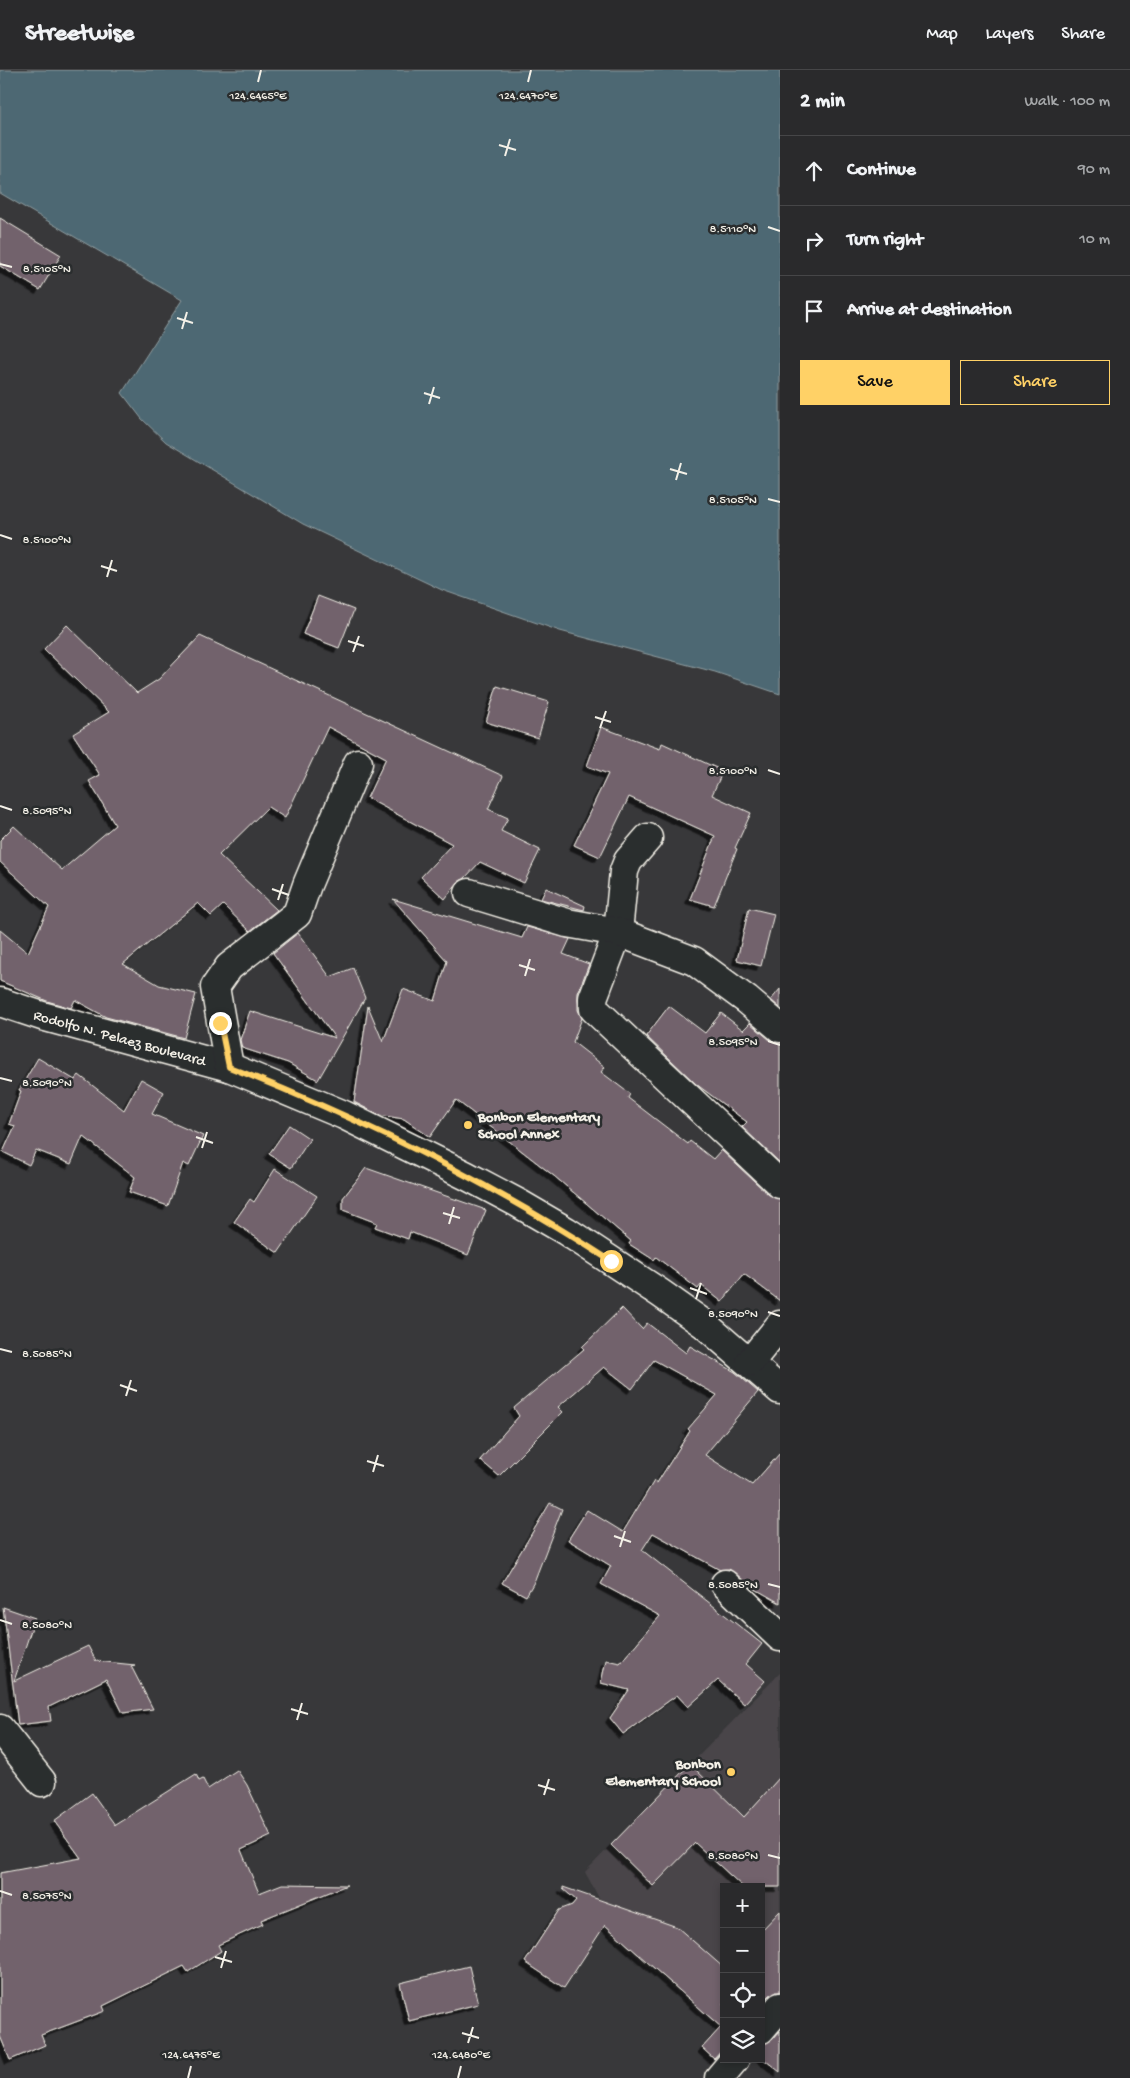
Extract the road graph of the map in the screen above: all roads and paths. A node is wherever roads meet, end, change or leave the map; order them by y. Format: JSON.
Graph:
{"nodes":[{"id":1,"x":358,"y":763,"type":"dead end"},
{"id":2,"x":648,"y":838,"type":"dead end"},
{"id":3,"x":469,"y":893,"type":"dead end"},
{"id":4,"x":618,"y":932,"type":"junction"},
{"id":5,"x":0,"y":1002,"type":"edge"},
{"id":6,"x":780,"y":1028,"type":"edge"},
{"id":7,"x":229,"y":1067,"type":"junction"},
{"id":8,"x":780,"y":1184,"type":"edge"},
{"id":9,"x":780,"y":1325,"type":"edge"},
{"id":10,"x":750,"y":1362,"type":"junction"},
{"id":11,"x":780,"y":1390,"type":"edge"},
{"id":12,"x":725,"y":1584,"type":"dead end"},
{"id":13,"x":780,"y":1637,"type":"edge"},
{"id":14,"x":0,"y":1729,"type":"edge"},
{"id":15,"x":42,"y":1782,"type":"dead end"},
{"id":16,"x":780,"y":2007,"type":"edge"},
{"id":17,"x":765,"y":2024,"type":"edge"},
{"id":18,"x":732,"y":2063,"type":"edge"},
{"id":19,"x":719,"y":2078,"type":"edge"}],
"edges":[{"from":1,"to":7,"type":"street"},
{"from":2,"to":4,"type":"street"},
{"from":3,"to":4,"type":"street"},
{"from":4,"to":6,"type":"street"},
{"from":4,"to":8,"type":"street"},
{"from":5,"to":7,"type":"street","name":"Rodolfo N. Pelaez Boulevard"},
{"from":7,"to":10,"type":"street","name":"Rodolfo N. Pelaez Boulevard"},
{"from":9,"to":10,"type":"street"},
{"from":10,"to":11,"type":"street","name":"Rodolfo N. Pelaez Boulevard"},
{"from":12,"to":13,"type":"street"},
{"from":14,"to":15,"type":"street"},
{"from":16,"to":17,"type":"street"},
{"from":18,"to":19,"type":"street"}]}
